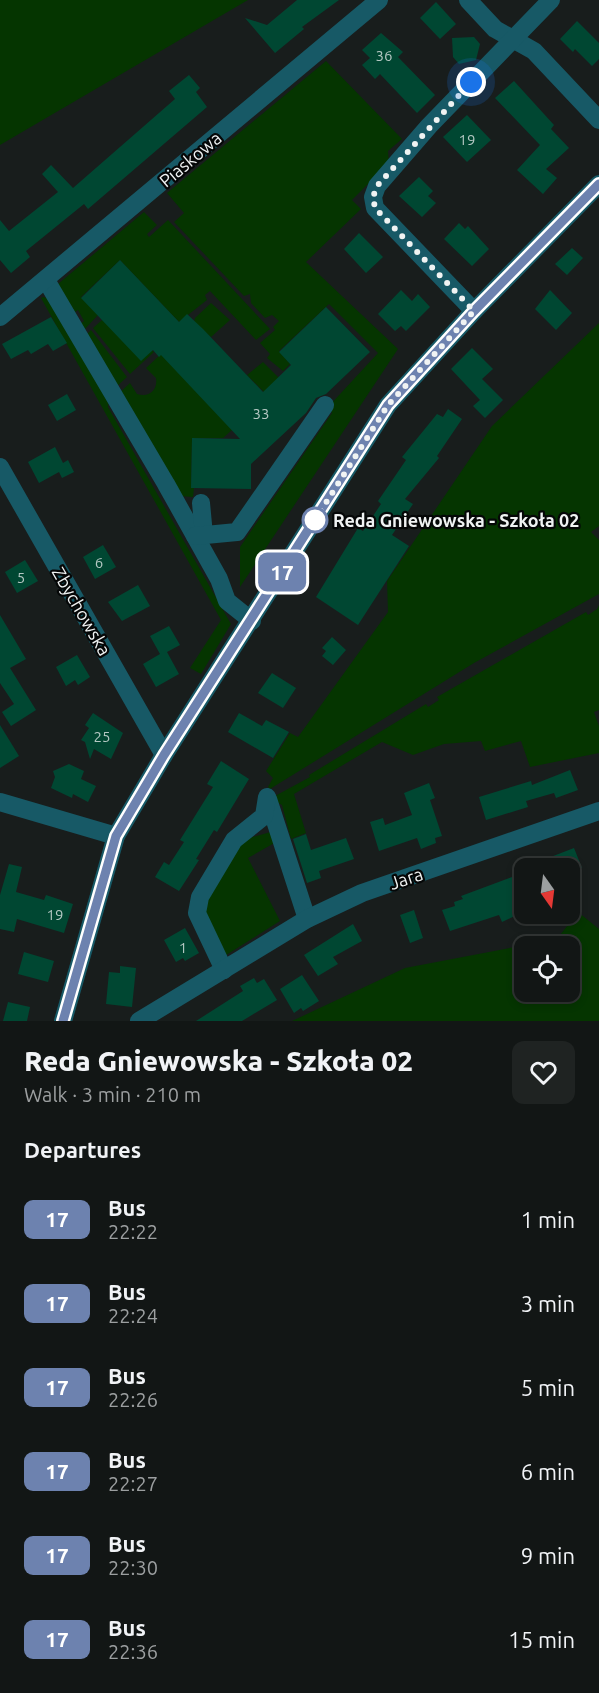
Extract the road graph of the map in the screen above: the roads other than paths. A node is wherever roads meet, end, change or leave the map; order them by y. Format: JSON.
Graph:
{"nodes":[{"id":1,"x":379,"y":0,"type":"edge"},
{"id":2,"x":468,"y":0,"type":"edge"},
{"id":3,"x":551,"y":0,"type":"edge"},
{"id":4,"x":513,"y":39,"type":"junction"},
{"id":5,"x":599,"y":120,"type":"edge"},
{"id":6,"x":599,"y":184,"type":"edge"},
{"id":7,"x":46,"y":280,"type":"junction"},
{"id":8,"x":474,"y":311,"type":"junction"},
{"id":9,"x":0,"y":318,"type":"edge"},
{"id":10,"x":325,"y":405,"type":"dead end"},
{"id":11,"x":2,"y":477,"type":"edge"},
{"id":12,"x":201,"y":502,"type":"dead end"},
{"id":13,"x":200,"y":536,"type":"junction"},
{"id":14,"x":252,"y":621,"type":"junction"},
{"id":15,"x":164,"y":755,"type":"junction"},
{"id":16,"x":0,"y":802,"type":"edge"},
{"id":17,"x":599,"y":811,"type":"edge"},
{"id":18,"x":116,"y":836,"type":"junction"},
{"id":19,"x":307,"y":920,"type":"junction"},
{"id":20,"x":224,"y":970,"type":"junction"},
{"id":21,"x":63,"y":1021,"type":"edge"},
{"id":22,"x":139,"y":1021,"type":"edge"}],
"edges":[{"from":1,"to":7,"type":"street","name":"Piaskowa"},
{"from":2,"to":4,"type":"street"},
{"from":3,"to":4,"type":"street"},
{"from":4,"to":5,"type":"street"},
{"from":4,"to":8,"type":"street"},
{"from":6,"to":8,"type":"street"},
{"from":7,"to":9,"type":"street","name":"Piaskowa"},
{"from":7,"to":13,"type":"street"},
{"from":8,"to":14,"type":"street"},
{"from":10,"to":13,"type":"street"},
{"from":11,"to":15,"type":"street","name":"Zbychowska"},
{"from":12,"to":13,"type":"street"},
{"from":13,"to":14,"type":"street"},
{"from":14,"to":15,"type":"street"},
{"from":15,"to":18,"type":"street"},
{"from":16,"to":18,"type":"street"},
{"from":17,"to":19,"type":"street","name":"Jara"},
{"from":18,"to":21,"type":"street"},
{"from":19,"to":20,"type":"street","name":"Jara"},
{"from":19,"to":20,"type":"street"},
{"from":20,"to":22,"type":"street","name":"Jara"}]}
